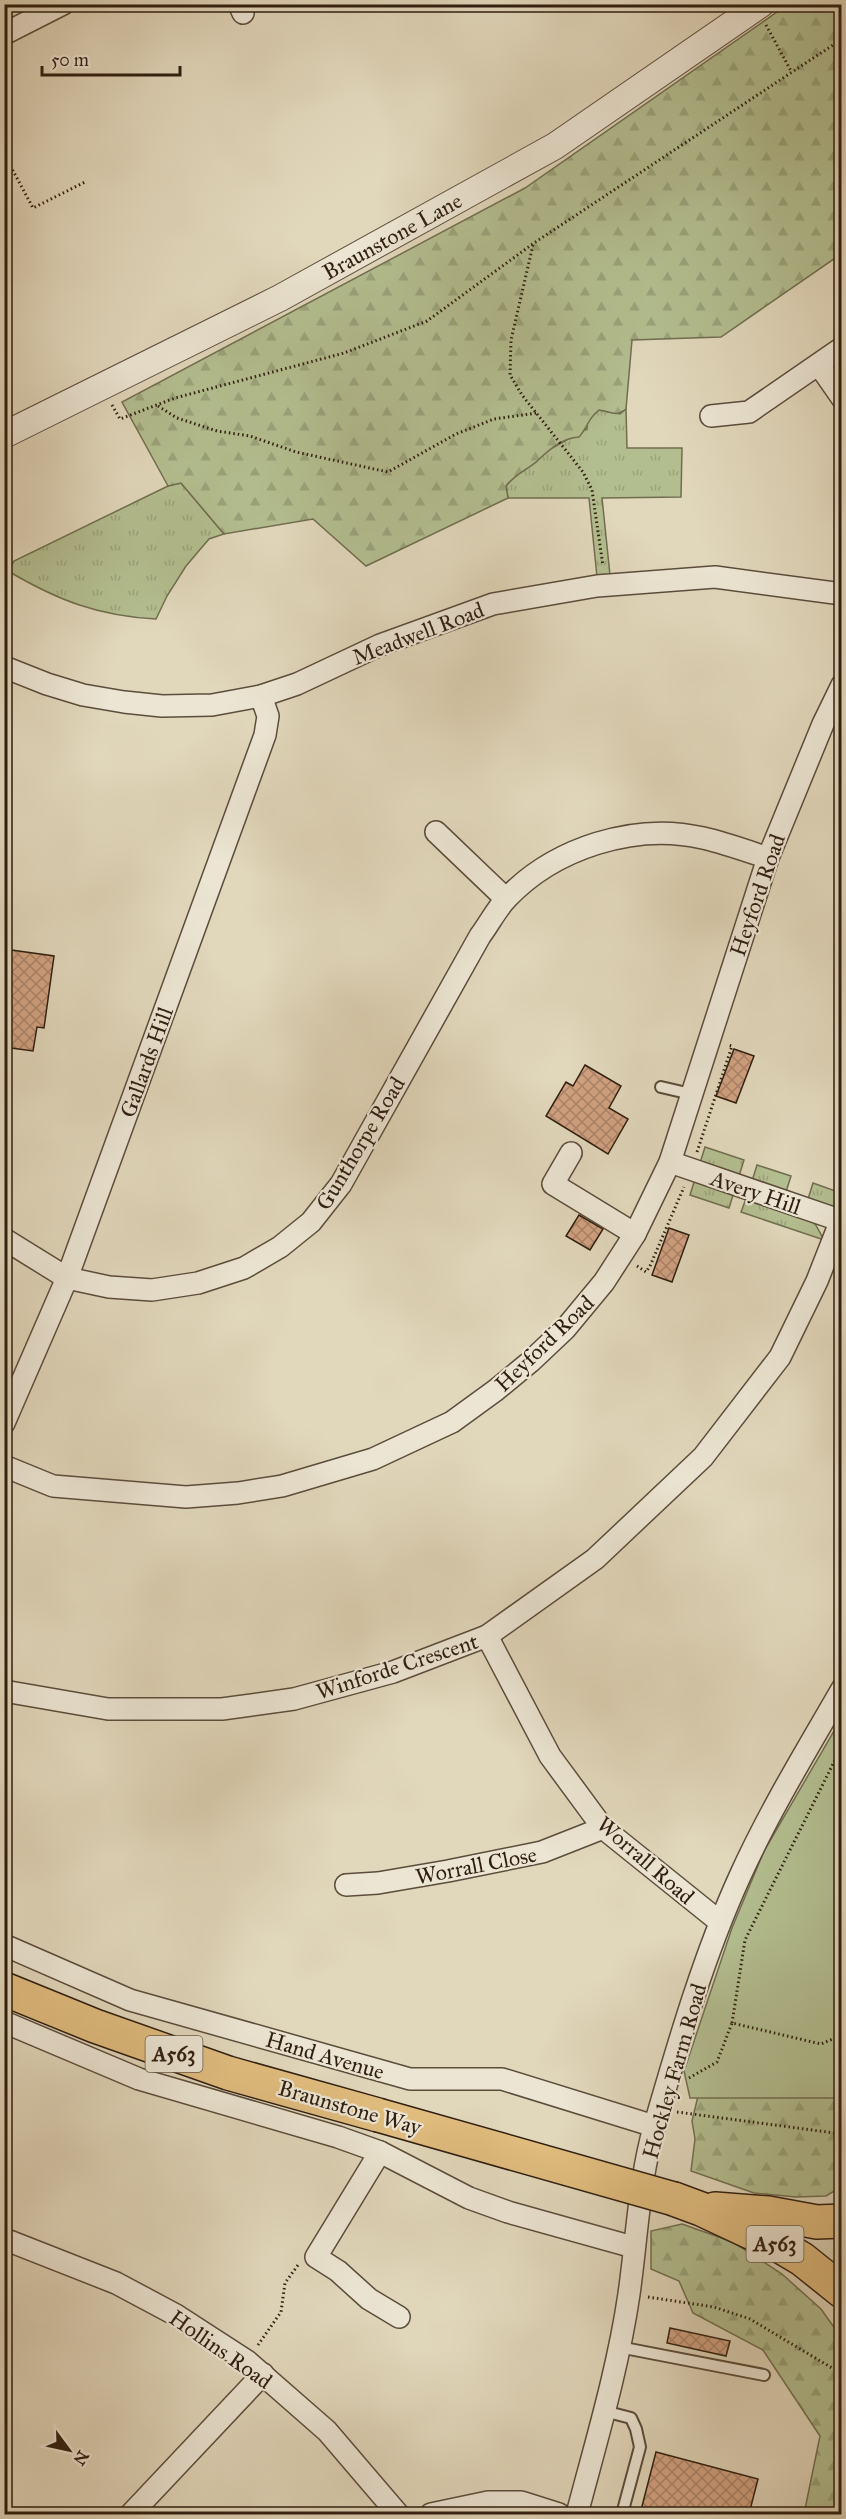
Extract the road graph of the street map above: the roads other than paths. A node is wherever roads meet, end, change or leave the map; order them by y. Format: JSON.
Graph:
{"nodes":[{"id":1,"x":63,"y":4,"type":"edge"},
{"id":2,"x":759,"y":6,"type":"edge"},
{"id":3,"x":4,"y":34,"type":"edge"},
{"id":4,"x":842,"y":348,"type":"edge"},
{"id":5,"x":819,"y":365,"type":"junction"},
{"id":6,"x":842,"y":398,"type":"edge"},
{"id":7,"x":711,"y":416,"type":"dead end"},
{"id":8,"x":5,"y":434,"type":"edge"},
{"id":9,"x":842,"y":594,"type":"edge"},
{"id":10,"x":4,"y":667,"type":"edge"},
{"id":11,"x":842,"y":685,"type":"edge"},
{"id":12,"x":261,"y":696,"type":"junction"},
{"id":13,"x":436,"y":832,"type":"dead end"},
{"id":14,"x":768,"y":858,"type":"junction"},
{"id":15,"x":506,"y":899,"type":"junction"},
{"id":16,"x":662,"y":1088,"type":"dead end"},
{"id":17,"x":691,"y":1094,"type":"junction"},
{"id":18,"x":571,"y":1153,"type":"dead end"},
{"id":19,"x":670,"y":1162,"type":"junction"},
{"id":20,"x":841,"y":1220,"type":"edge"},
{"id":21,"x":635,"y":1234,"type":"junction"},
{"id":22,"x":4,"y":1239,"type":"edge"},
{"id":23,"x":67,"y":1278,"type":"junction"},
{"id":24,"x":4,"y":1423,"type":"edge"},
{"id":25,"x":4,"y":1466,"type":"edge"},
{"id":26,"x":487,"y":1636,"type":"junction"},
{"id":27,"x":842,"y":1689,"type":"edge"},
{"id":28,"x":4,"y":1691,"type":"edge"},
{"id":29,"x":603,"y":1828,"type":"junction"},
{"id":30,"x":346,"y":1885,"type":"dead end"},
{"id":31,"x":720,"y":1922,"type":"junction"},
{"id":32,"x":4,"y":1945,"type":"edge"},
{"id":33,"x":4,"y":1989,"type":"edge"},
{"id":34,"x":4,"y":2022,"type":"edge"},
{"id":35,"x":654,"y":2127,"type":"junction"},
{"id":36,"x":380,"y":2152,"type":"junction"},
{"id":37,"x":688,"y":2204,"type":"junction"},
{"id":38,"x":842,"y":2221,"type":"edge"},
{"id":39,"x":4,"y":2239,"type":"edge"},
{"id":40,"x":633,"y":2247,"type":"junction"},
{"id":41,"x":842,"y":2291,"type":"edge"},
{"id":42,"x":399,"y":2317,"type":"dead end"},
{"id":43,"x":619,"y":2347,"type":"junction"},
{"id":44,"x":255,"y":2367,"type":"junction"},
{"id":45,"x":764,"y":2375,"type":"dead end"},
{"id":46,"x":604,"y":2411,"type":"junction"},
{"id":47,"x":131,"y":2514,"type":"edge"},
{"id":48,"x":398,"y":2514,"type":"edge"},
{"id":49,"x":432,"y":2514,"type":"edge"},
{"id":50,"x":559,"y":2514,"type":"edge"},
{"id":51,"x":577,"y":2514,"type":"edge"},
{"id":52,"x":622,"y":2514,"type":"edge"}],
"edges":[{"from":1,"to":3,"type":"street"},
{"from":2,"to":8,"type":"street","name":"Braunstone Lane"},
{"from":4,"to":5,"type":"street"},
{"from":5,"to":6,"type":"street"},
{"from":5,"to":7,"type":"street"},
{"from":9,"to":12,"type":"street","name":"Meadwell Road"},
{"from":10,"to":12,"type":"street","name":"Meadwell Road"},
{"from":11,"to":14,"type":"street","name":"Heyford Road"},
{"from":12,"to":23,"type":"street","name":"Gallards Hill"},
{"from":13,"to":15,"type":"street"},
{"from":14,"to":15,"type":"street","name":"Gunthorpe Road"},
{"from":14,"to":17,"type":"street","name":"Heyford Road"},
{"from":15,"to":23,"type":"street","name":"Gunthorpe Road"},
{"from":16,"to":17,"type":"lane"},
{"from":17,"to":19,"type":"street","name":"Heyford Road"},
{"from":18,"to":21,"type":"street"},
{"from":19,"to":20,"type":"street","name":"Avery Hill"},
{"from":19,"to":21,"type":"street","name":"Heyford Road"},
{"from":20,"to":26,"type":"street","name":"Winforde Crescent"},
{"from":21,"to":25,"type":"street","name":"Heyford Road"},
{"from":22,"to":23,"type":"street","name":"Gunthorpe Road"},
{"from":23,"to":24,"type":"street","name":"Gallards Hill"},
{"from":26,"to":28,"type":"street","name":"Winforde Crescent"},
{"from":26,"to":29,"type":"street","name":"Worrall Road"},
{"from":27,"to":31,"type":"street","name":"Hockley Farm Road"},
{"from":29,"to":30,"type":"street","name":"Worrall Close"},
{"from":29,"to":31,"type":"street","name":"Worrall Road"},
{"from":31,"to":35,"type":"street","name":"Hockley Farm Road"},
{"from":32,"to":35,"type":"street","name":"Hand Avenue"},
{"from":33,"to":37,"type":"highway","name":"Braunstone Way","number":"A563","bridge":true},
{"from":34,"to":36,"type":"street"},
{"from":35,"to":40,"type":"street","name":"Hockley Farm Road"},
{"from":36,"to":40,"type":"street"},
{"from":36,"to":42,"type":"street"},
{"from":37,"to":38,"type":"highway","name":"Braunstone Way","number":"A563"},
{"from":37,"to":41,"type":"highway","name":"Braunstone Way","number":"A563"},
{"from":39,"to":44,"type":"street","name":"Hollins Road"},
{"from":40,"to":43,"type":"street","name":"Hockley Farm Road"},
{"from":43,"to":45,"type":"lane"},
{"from":43,"to":46,"type":"street","name":"Hockley Farm Road"},
{"from":44,"to":47,"type":"street"},
{"from":44,"to":48,"type":"street","name":"Hollins Road"},
{"from":46,"to":51,"type":"street","name":"Hockley Farm Road"},
{"from":46,"to":52,"type":"lane"},
{"from":49,"to":50,"type":"street"}]}
